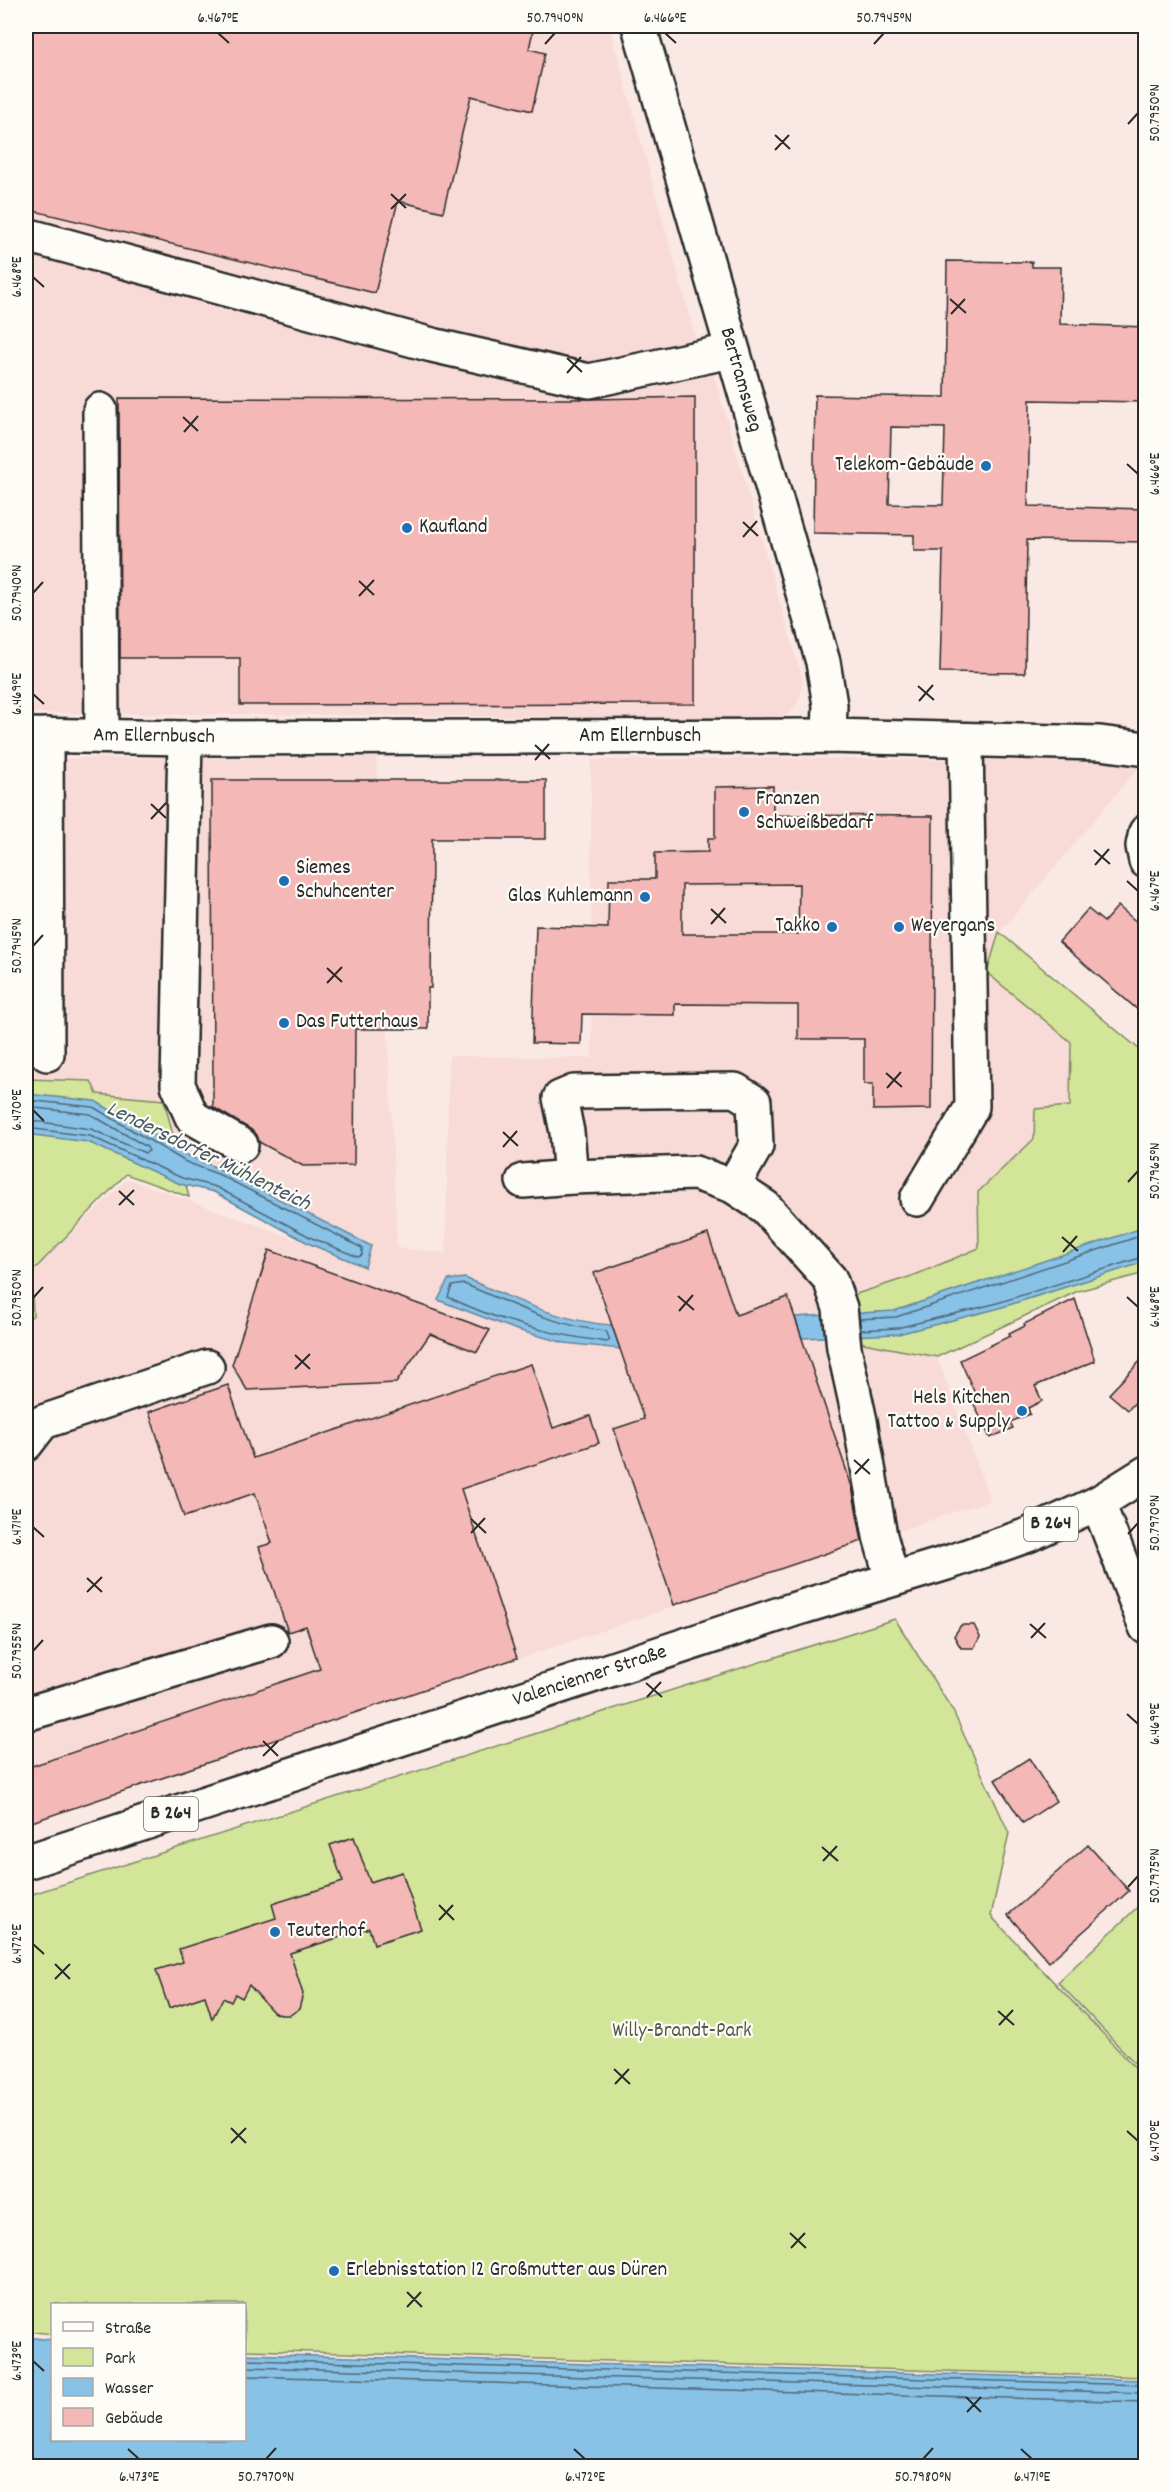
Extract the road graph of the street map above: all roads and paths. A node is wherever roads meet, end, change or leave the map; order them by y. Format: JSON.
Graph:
{"nodes":[{"id":1,"x":639,"y":26,"type":"edge"},
{"id":2,"x":26,"y":234,"type":"edge"},
{"id":3,"x":731,"y":351,"type":"junction"},
{"id":4,"x":100,"y":410,"type":"dead end"},
{"id":5,"x":36,"y":735,"type":"edge"},
{"id":6,"x":90,"y":736,"type":"junction"},
{"id":7,"x":829,"y":736,"type":"junction"},
{"id":8,"x":185,"y":738,"type":"junction"},
{"id":9,"x":966,"y":740,"type":"junction"},
{"id":10,"x":1146,"y":749,"type":"edge"},
{"id":11,"x":1146,"y":832,"type":"edge"},
{"id":12,"x":1146,"y":861,"type":"edge"},
{"id":13,"x":47,"y":1054,"type":"dead end"},
{"id":14,"x":241,"y":1145,"type":"dead end"},
{"id":15,"x":571,"y":1176,"type":"junction"},
{"id":16,"x":523,"y":1180,"type":"dead end"},
{"id":17,"x":733,"y":1186,"type":"junction"},
{"id":18,"x":917,"y":1199,"type":"dead end"},
{"id":19,"x":207,"y":1367,"type":"dead end"},
{"id":20,"x":26,"y":1444,"type":"edge"},
{"id":21,"x":1146,"y":1473,"type":"edge"},
{"id":22,"x":1098,"y":1503,"type":"junction"},
{"id":23,"x":892,"y":1579,"type":"junction"},
{"id":24,"x":1146,"y":1627,"type":"edge"},
{"id":25,"x":271,"y":1641,"type":"dead end"},
{"id":26,"x":26,"y":1714,"type":"edge"},
{"id":27,"x":26,"y":1862,"type":"edge"}],
"edges":[{"from":1,"to":3,"type":"street","name":"Bertramsweg"},
{"from":2,"to":3,"type":"street"},
{"from":3,"to":7,"type":"street","name":"Bertramsweg"},
{"from":4,"to":6,"type":"street"},
{"from":5,"to":6,"type":"street","name":"Am Ellernbusch"},
{"from":5,"to":13,"type":"street"},
{"from":6,"to":8,"type":"street","name":"Am Ellernbusch"},
{"from":7,"to":8,"type":"street","name":"Am Ellernbusch"},
{"from":7,"to":9,"type":"street","name":"Am Ellernbusch"},
{"from":8,"to":14,"type":"street"},
{"from":9,"to":10,"type":"street","name":"Am Ellernbusch"},
{"from":9,"to":18,"type":"street"},
{"from":11,"to":12,"type":"street"},
{"from":15,"to":16,"type":"street"},
{"from":15,"to":17,"type":"street"},
{"from":15,"to":17,"type":"street"},
{"from":17,"to":23,"type":"street"},
{"from":19,"to":20,"type":"street"},
{"from":21,"to":22,"type":"street","name":"Valencienner Straße","number":"B 264"},
{"from":22,"to":23,"type":"street","name":"Valencienner Straße","number":"B 264"},
{"from":22,"to":24,"type":"street"},
{"from":23,"to":27,"type":"street","name":"Valencienner Straße","number":"B 264"},
{"from":25,"to":26,"type":"street"}]}
